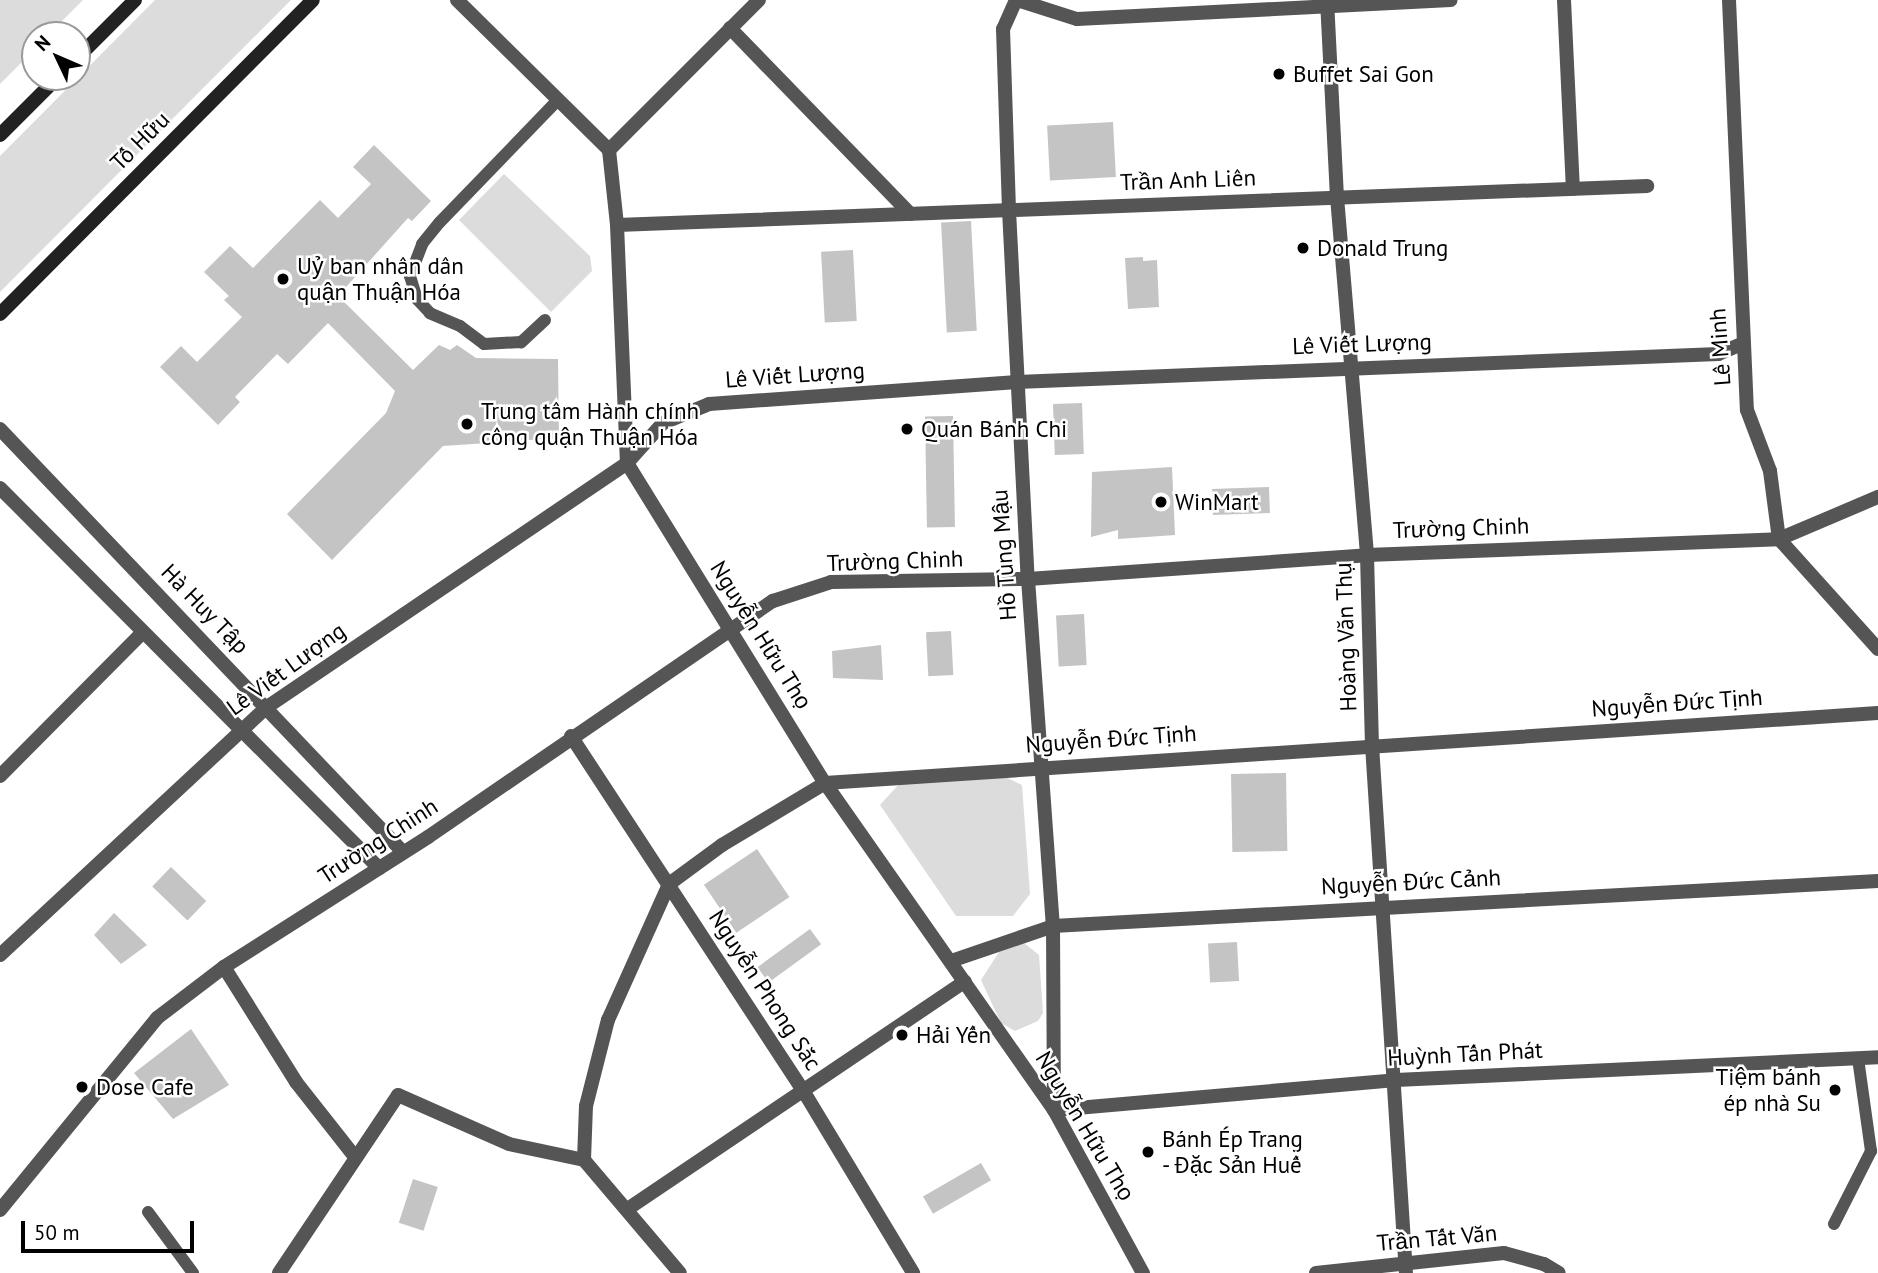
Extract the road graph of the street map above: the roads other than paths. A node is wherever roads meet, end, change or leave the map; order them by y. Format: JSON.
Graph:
{"nodes":[{"id":1,"x":135,"y":0,"type":"edge"},
{"id":2,"x":313,"y":0,"type":"edge"},
{"id":3,"x":457,"y":0,"type":"edge"},
{"id":4,"x":759,"y":0,"type":"edge"},
{"id":5,"x":1017,"y":0,"type":"edge"},
{"id":6,"x":1451,"y":0,"type":"edge"},
{"id":7,"x":1564,"y":0,"type":"edge"},
{"id":8,"x":1729,"y":0,"type":"edge"},
{"id":9,"x":1327,"y":3,"type":"edge"},
{"id":10,"x":730,"y":28,"type":"junction"},
{"id":11,"x":91,"y":44,"type":"edge"},
{"id":12,"x":44,"y":91,"type":"edge"},
{"id":13,"x":558,"y":100,"type":"junction"},
{"id":14,"x":0,"y":135,"type":"edge"},
{"id":15,"x":609,"y":150,"type":"junction"},
{"id":16,"x":1647,"y":186,"type":"dead end"},
{"id":17,"x":1573,"y":189,"type":"junction"},
{"id":18,"x":1337,"y":197,"type":"junction"},
{"id":19,"x":1009,"y":210,"type":"junction"},
{"id":20,"x":910,"y":214,"type":"junction"},
{"id":21,"x":617,"y":225,"type":"junction"},
{"id":22,"x":0,"y":314,"type":"edge"},
{"id":23,"x":545,"y":320,"type":"dead end"},
{"id":24,"x":1741,"y":344,"type":"junction"},
{"id":25,"x":1352,"y":367,"type":"junction"},
{"id":26,"x":1017,"y":382,"type":"junction"},
{"id":27,"x":0,"y":429,"type":"edge"},
{"id":28,"x":627,"y":463,"type":"junction"},
{"id":29,"x":0,"y":488,"type":"edge"},
{"id":30,"x":1878,"y":498,"type":"edge"},
{"id":31,"x":1779,"y":539,"type":"junction"},
{"id":32,"x":1367,"y":555,"type":"junction"},
{"id":33,"x":1028,"y":579,"type":"junction"},
{"id":34,"x":729,"y":628,"type":"junction"},
{"id":35,"x":142,"y":632,"type":"junction"},
{"id":36,"x":1878,"y":649,"type":"edge"},
{"id":37,"x":267,"y":707,"type":"junction"},
{"id":38,"x":1878,"y":713,"type":"edge"},
{"id":39,"x":238,"y":730,"type":"junction"},
{"id":40,"x":571,"y":736,"type":"junction"},
{"id":41,"x":1372,"y":745,"type":"junction"},
{"id":42,"x":1043,"y":766,"type":"junction"},
{"id":43,"x":0,"y":776,"type":"edge"},
{"id":44,"x":825,"y":783,"type":"junction"},
{"id":45,"x":403,"y":852,"type":"junction"},
{"id":46,"x":379,"y":868,"type":"junction"},
{"id":47,"x":1878,"y":881,"type":"edge"},
{"id":48,"x":670,"y":884,"type":"junction"},
{"id":49,"x":1382,"y":906,"type":"junction"},
{"id":50,"x":1053,"y":926,"type":"junction"},
{"id":51,"x":0,"y":955,"type":"edge"},
{"id":52,"x":951,"y":961,"type":"junction"},
{"id":53,"x":223,"y":967,"type":"junction"},
{"id":54,"x":965,"y":981,"type":"junction"},
{"id":55,"x":1878,"y":1057,"type":"edge"},
{"id":56,"x":1858,"y":1058,"type":"junction"},
{"id":57,"x":1395,"y":1080,"type":"junction"},
{"id":58,"x":802,"y":1087,"type":"junction"},
{"id":59,"x":1054,"y":1110,"type":"junction"},
{"id":60,"x":355,"y":1157,"type":"junction"},
{"id":61,"x":583,"y":1160,"type":"junction"},
{"id":62,"x":628,"y":1208,"type":"junction"},
{"id":63,"x":0,"y":1210,"type":"edge"},
{"id":64,"x":148,"y":1212,"type":"dead end"},
{"id":65,"x":1834,"y":1224,"type":"dead end"},
{"id":66,"x":1406,"y":1268,"type":"edge"},
{"id":67,"x":193,"y":1273,"type":"edge"},
{"id":68,"x":279,"y":1273,"type":"edge"},
{"id":69,"x":680,"y":1273,"type":"edge"},
{"id":70,"x":913,"y":1273,"type":"edge"},
{"id":71,"x":1143,"y":1273,"type":"edge"},
{"id":72,"x":1316,"y":1273,"type":"edge"},
{"id":73,"x":1559,"y":1273,"type":"edge"}],
"edges":[{"from":1,"to":11,"type":"main road"},
{"from":2,"to":22,"type":"main road","name":"Tố Hữu"},
{"from":3,"to":13,"type":"street"},
{"from":4,"to":10,"type":"street"},
{"from":5,"to":9,"type":"street"},
{"from":5,"to":19,"type":"street","name":"Hồ Tùng Mậu"},
{"from":6,"to":9,"type":"street"},
{"from":7,"to":17,"type":"street"},
{"from":8,"to":24,"type":"street","name":"Lê Minh"},
{"from":9,"to":18,"type":"street","name":"Hoàng Văn Thụ"},
{"from":10,"to":15,"type":"street"},
{"from":10,"to":20,"type":"street"},
{"from":12,"to":14,"type":"main road"},
{"from":13,"to":15,"type":"street"},
{"from":13,"to":23,"type":"lane"},
{"from":15,"to":21,"type":"street","name":"Nguyễn Hữu Thọ"},
{"from":16,"to":17,"type":"street","name":"Trần Anh Liên"},
{"from":17,"to":18,"type":"street","name":"Trần Anh Liên"},
{"from":18,"to":19,"type":"street","name":"Trần Anh Liên"},
{"from":18,"to":25,"type":"street","name":"Hoàng Văn Thụ"},
{"from":19,"to":20,"type":"street","name":"Trần Anh Liên"},
{"from":19,"to":26,"type":"street","name":"Hồ Tùng Mậu"},
{"from":20,"to":21,"type":"street","name":"Trần Anh Liên"},
{"from":21,"to":28,"type":"street","name":"Nguyễn Hữu Thọ"},
{"from":24,"to":25,"type":"street","name":"Lê Viết Lượng"},
{"from":24,"to":31,"type":"street","name":"Lê Minh"},
{"from":25,"to":26,"type":"street","name":"Lê Viết Lượng"},
{"from":25,"to":32,"type":"street","name":"Hoàng Văn Thụ"},
{"from":26,"to":28,"type":"street","name":"Lê Viết Lượng"},
{"from":26,"to":33,"type":"street","name":"Hồ Tùng Mậu"},
{"from":27,"to":37,"type":"street","name":"Hà Huy Tập"},
{"from":28,"to":34,"type":"street","name":"Nguyễn Hữu Thọ"},
{"from":28,"to":37,"type":"street","name":"Lê Viết Lượng"},
{"from":29,"to":35,"type":"street"},
{"from":30,"to":31,"type":"street","name":"Trường Chinh"},
{"from":31,"to":32,"type":"street","name":"Trường Chinh"},
{"from":31,"to":36,"type":"street"},
{"from":32,"to":33,"type":"street","name":"Trường Chinh"},
{"from":32,"to":41,"type":"street","name":"Hoàng Văn Thụ"},
{"from":33,"to":34,"type":"street","name":"Trường Chinh"},
{"from":33,"to":42,"type":"street","name":"Hồ Tùng Mậu"},
{"from":34,"to":40,"type":"street","name":"Trường Chinh"},
{"from":34,"to":44,"type":"street","name":"Nguyễn Hữu Thọ"},
{"from":35,"to":39,"type":"street"},
{"from":35,"to":43,"type":"street"},
{"from":37,"to":39,"type":"street","name":"Lê Viết Lượng"},
{"from":37,"to":45,"type":"street","name":"Hà Huy Tập"},
{"from":38,"to":41,"type":"street","name":"Nguyễn Đức Tịnh"},
{"from":39,"to":46,"type":"street"},
{"from":39,"to":51,"type":"street","name":"Lê Viết Lượng"},
{"from":40,"to":45,"type":"street","name":"Trường Chinh"},
{"from":40,"to":48,"type":"street","name":"Nguyễn Phong Sắc"},
{"from":41,"to":42,"type":"street","name":"Nguyễn Đức Tịnh"},
{"from":41,"to":49,"type":"street","name":"Hoàng Văn Thụ"},
{"from":42,"to":44,"type":"street","name":"Nguyễn Đức Tịnh"},
{"from":42,"to":50,"type":"street","name":"Hồ Tùng Mậu"},
{"from":44,"to":48,"type":"street","name":"Nguyễn Đức Tịnh"},
{"from":44,"to":52,"type":"street","name":"Nguyễn Hữu Thọ"},
{"from":45,"to":46,"type":"street","name":"Trường Chinh"},
{"from":46,"to":53,"type":"street","name":"Trường Chinh"},
{"from":47,"to":49,"type":"street","name":"Nguyễn Đức Cảnh"},
{"from":48,"to":58,"type":"street","name":"Nguyễn Phong Sắc"},
{"from":48,"to":61,"type":"street","name":"Nguyễn Đức Tịnh"},
{"from":49,"to":50,"type":"street","name":"Nguyễn Đức Cảnh"},
{"from":49,"to":57,"type":"street","name":"Hoàng Văn Thụ"},
{"from":50,"to":52,"type":"street","name":"Nguyễn Đức Cảnh"},
{"from":50,"to":59,"type":"street","name":"Hồ Tùng Mậu"},
{"from":52,"to":54,"type":"street","name":"Nguyễn Hữu Thọ"},
{"from":53,"to":60,"type":"street"},
{"from":53,"to":63,"type":"street","name":"Trường Chinh"},
{"from":54,"to":58,"type":"street"},
{"from":54,"to":59,"type":"street","name":"Nguyễn Hữu Thọ"},
{"from":55,"to":56,"type":"street","name":"Huỳnh Tấn Phát"},
{"from":56,"to":57,"type":"street","name":"Huỳnh Tấn Phát"},
{"from":56,"to":65,"type":"lane"},
{"from":57,"to":59,"type":"street","name":"Huỳnh Tấn Phát"},
{"from":57,"to":66,"type":"street","name":"Hoàng Văn Thụ"},
{"from":58,"to":62,"type":"street"},
{"from":58,"to":70,"type":"street","name":"Nguyễn Phong Sắc"},
{"from":59,"to":71,"type":"street","name":"Nguyễn Hữu Thọ"},
{"from":60,"to":61,"type":"street"},
{"from":60,"to":68,"type":"street"},
{"from":61,"to":62,"type":"street"},
{"from":62,"to":69,"type":"street"},
{"from":64,"to":67,"type":"lane"},
{"from":66,"to":72,"type":"street","name":"Trần Tất Văn"},
{"from":66,"to":73,"type":"street","name":"Trần Tất Văn"}]}
